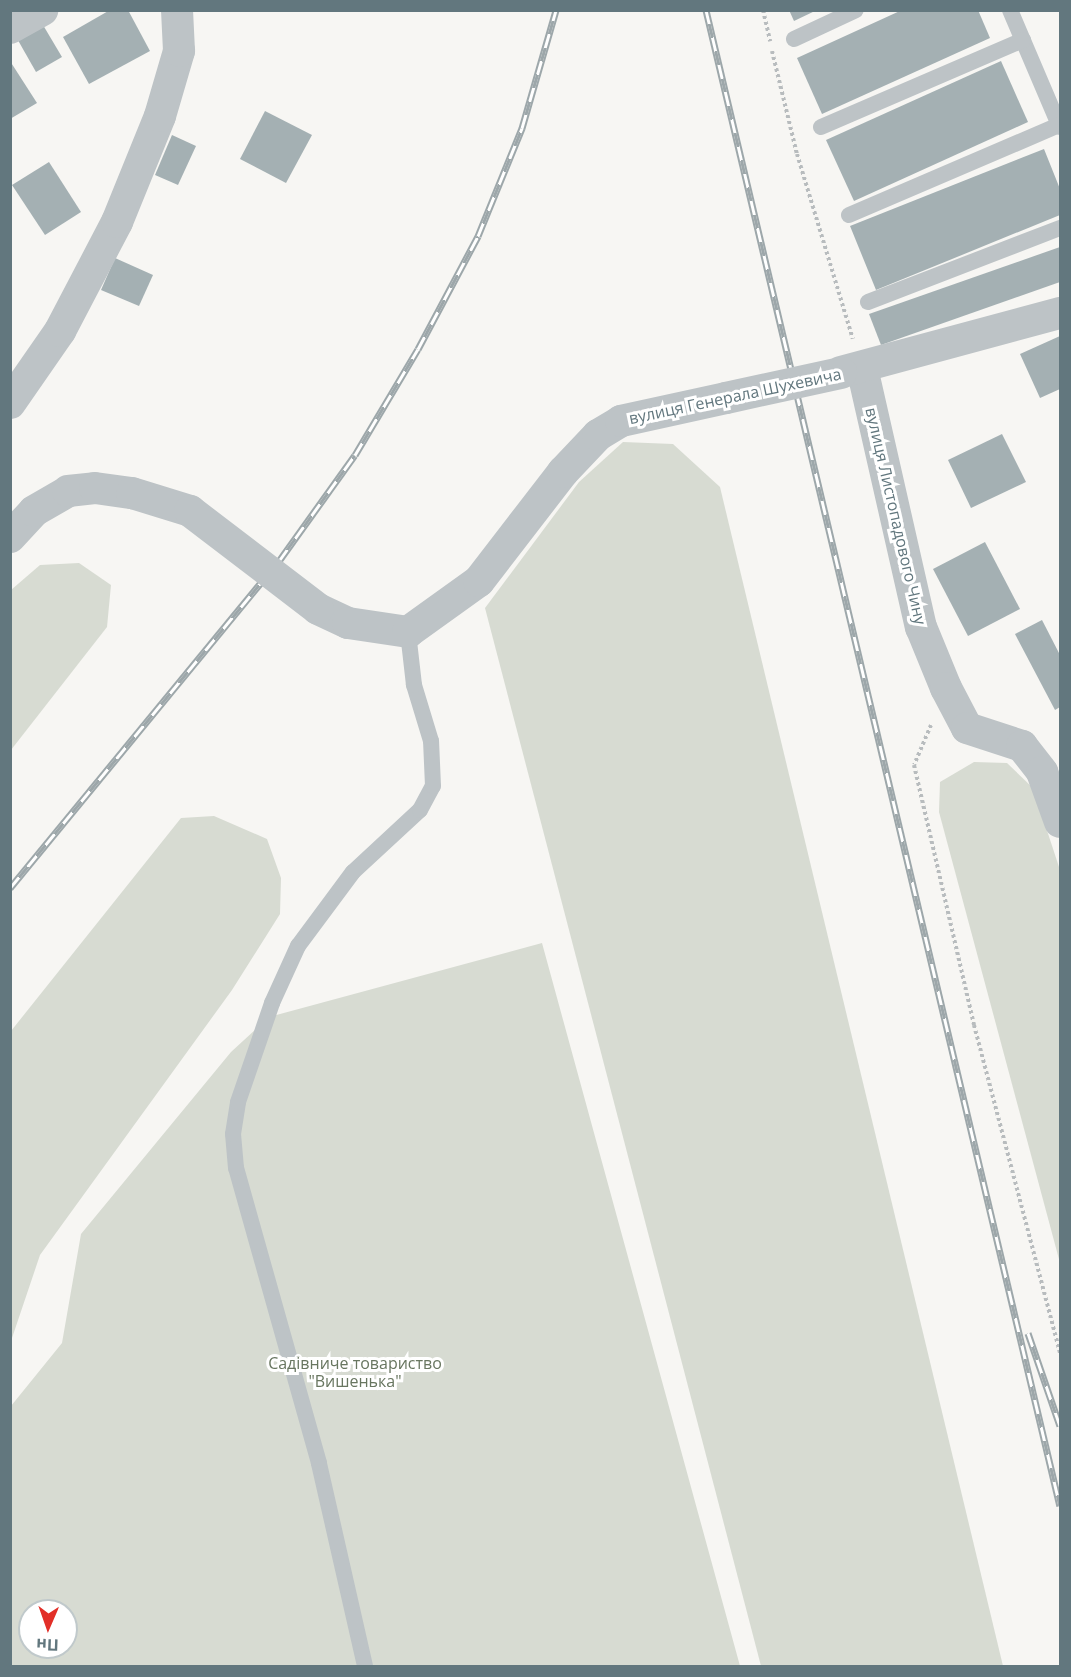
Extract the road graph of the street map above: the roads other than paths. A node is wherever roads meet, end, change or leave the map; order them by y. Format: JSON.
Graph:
{"nodes":[{"id":1,"x":42,"y":10,"type":"edge"},
{"id":2,"x":177,"y":10,"type":"edge"},
{"id":3,"x":856,"y":10,"type":"edge"},
{"id":4,"x":1010,"y":10,"type":"edge"},
{"id":5,"x":10,"y":28,"type":"edge"},
{"id":6,"x":794,"y":39,"type":"dead end"},
{"id":7,"x":1023,"y":39,"type":"junction"},
{"id":8,"x":1060,"y":126,"type":"edge"},
{"id":9,"x":821,"y":127,"type":"dead end"},
{"id":10,"x":849,"y":215,"type":"dead end"},
{"id":11,"x":1060,"y":228,"type":"edge"},
{"id":12,"x":868,"y":302,"type":"dead end"},
{"id":13,"x":1060,"y":313,"type":"edge"},
{"id":14,"x":851,"y":370,"type":"junction"},
{"id":15,"x":10,"y":403,"type":"edge"},
{"id":16,"x":10,"y":537,"type":"edge"},
{"id":17,"x":408,"y":632,"type":"junction"},
{"id":18,"x":1060,"y":822,"type":"edge"},
{"id":19,"x":365,"y":1666,"type":"edge"}],
"edges":[{"from":1,"to":5,"type":"street"},
{"from":2,"to":15,"type":"street"},
{"from":3,"to":6,"type":"lane"},
{"from":4,"to":7,"type":"lane"},
{"from":7,"to":8,"type":"lane"},
{"from":7,"to":9,"type":"lane"},
{"from":8,"to":10,"type":"lane"},
{"from":11,"to":12,"type":"lane"},
{"from":13,"to":14,"type":"street","name":"вулиця Генерала Шухевича"},
{"from":14,"to":17,"type":"street","name":"вулиця Генерала Шухевича","bridge":true},
{"from":14,"to":18,"type":"street","name":"вулиця Листопадового Чину"},
{"from":16,"to":17,"type":"street","bridge":true},
{"from":17,"to":19,"type":"lane"}]}
